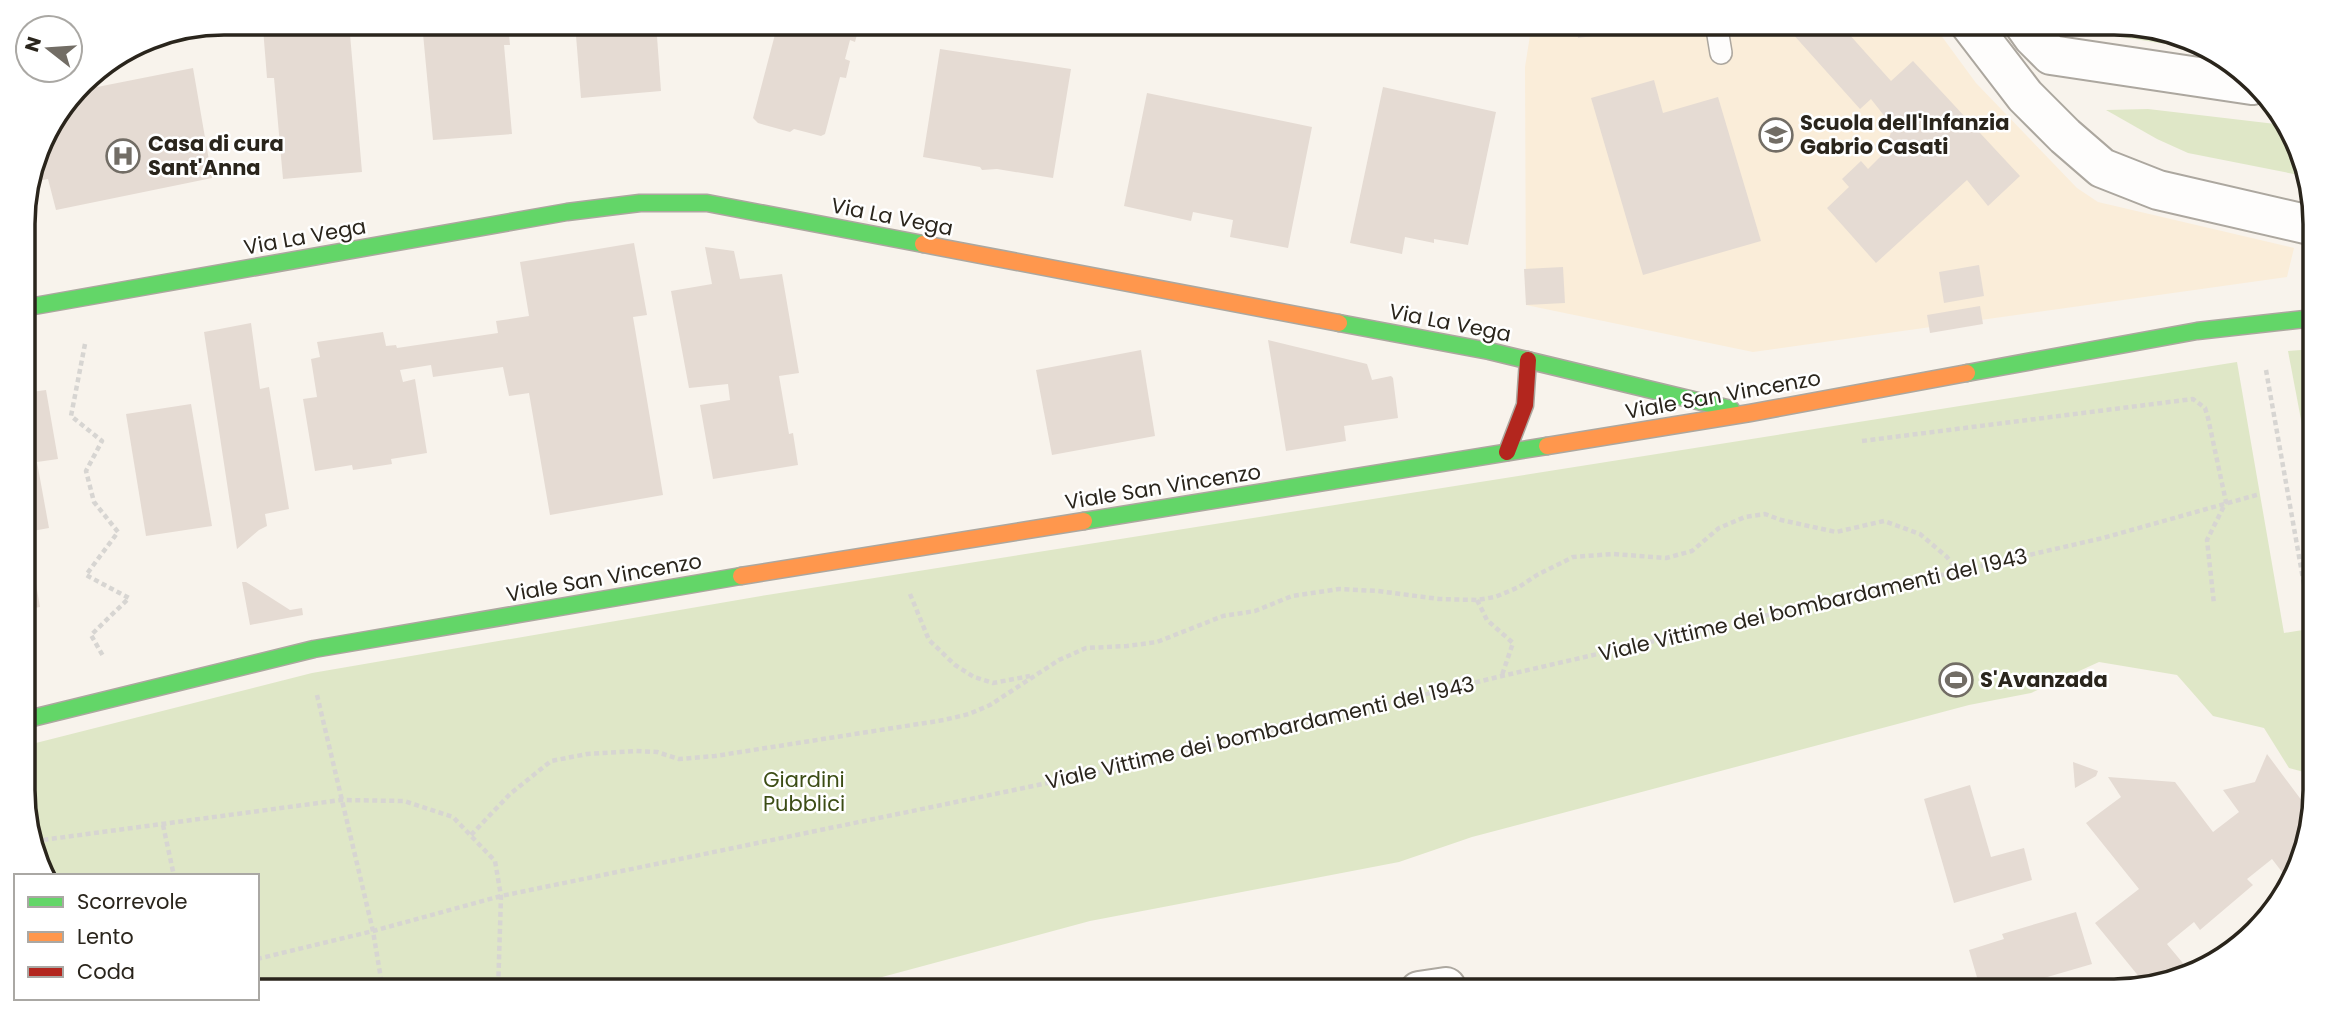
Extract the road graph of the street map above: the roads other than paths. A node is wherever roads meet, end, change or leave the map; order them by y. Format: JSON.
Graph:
{"nodes":[{"id":1,"x":1718,"y":35,"type":"edge"},
{"id":2,"x":1978,"y":35,"type":"edge"},
{"id":3,"x":2032,"y":35,"type":"edge"},
{"id":4,"x":1721,"y":53,"type":"dead end"},
{"id":5,"x":2240,"y":83,"type":"edge"},
{"id":6,"x":2303,"y":223,"type":"edge"},
{"id":7,"x":35,"y":302,"type":"edge"},
{"id":8,"x":43,"y":306,"type":"junction"},
{"id":9,"x":35,"y":307,"type":"edge"},
{"id":10,"x":2303,"y":319,"type":"edge"},
{"id":11,"x":1528,"y":360,"type":"junction"},
{"id":12,"x":1750,"y":413,"type":"junction"},
{"id":13,"x":1507,"y":452,"type":"junction"},
{"id":14,"x":35,"y":717,"type":"edge"}],
"edges":[{"from":1,"to":4,"type":"lane"},
{"from":2,"to":6,"type":"street"},
{"from":3,"to":5,"type":"street"},
{"from":7,"to":8,"type":"street"},
{"from":8,"to":9,"type":"street","name":"Via La Vega"},
{"from":8,"to":11,"type":"street","name":"Via La Vega"},
{"from":10,"to":12,"type":"street","name":"Viale San Vincenzo"},
{"from":11,"to":12,"type":"street","name":"Via La Vega"},
{"from":11,"to":13,"type":"street"},
{"from":12,"to":13,"type":"street","name":"Viale San Vincenzo"},
{"from":13,"to":14,"type":"street","name":"Viale San Vincenzo"}]}
